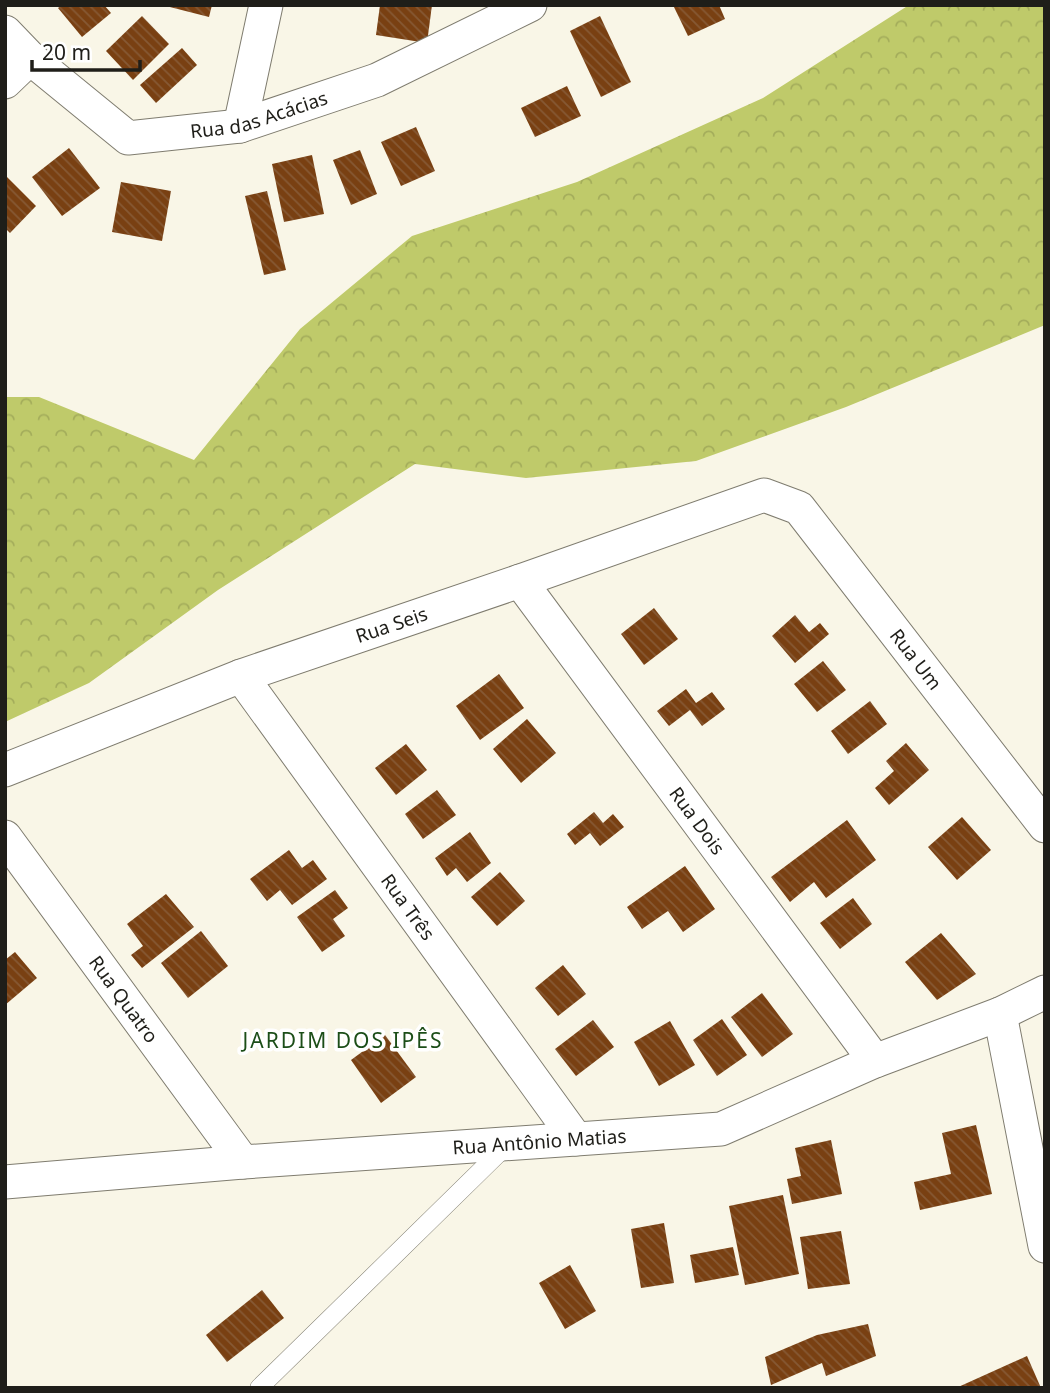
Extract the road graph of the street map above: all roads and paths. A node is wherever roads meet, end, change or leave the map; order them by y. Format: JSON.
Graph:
{"nodes":[{"id":1,"x":266,"y":5,"type":"edge"},
{"id":2,"x":530,"y":5,"type":"edge"},
{"id":3,"x":5,"y":32,"type":"edge"},
{"id":4,"x":30,"y":58,"type":"junction"},
{"id":5,"x":5,"y":82,"type":"edge"},
{"id":6,"x":240,"y":126,"type":"junction"},
{"id":7,"x":783,"y":500,"type":"joint"},
{"id":8,"x":520,"y":581,"type":"junction"},
{"id":9,"x":241,"y":676,"type":"junction"},
{"id":10,"x":5,"y":770,"type":"edge"},
{"id":11,"x":1045,"y":826,"type":"edge"},
{"id":12,"x":5,"y":837,"type":"edge"},
{"id":13,"x":1045,"y":992,"type":"edge"},
{"id":14,"x":1000,"y":1014,"type":"junction"},
{"id":15,"x":874,"y":1061,"type":"junction"},
{"id":16,"x":576,"y":1139,"type":"junction"},
{"id":17,"x":507,"y":1145,"type":"junction"},
{"id":18,"x":243,"y":1162,"type":"junction"},
{"id":19,"x":5,"y":1182,"type":"edge"},
{"id":20,"x":1045,"y":1246,"type":"edge"},
{"id":21,"x":259,"y":1388,"type":"edge"}],
"edges":[{"from":1,"to":6,"type":"street"},
{"from":2,"to":6,"type":"street","name":"Rua das Acácias"},
{"from":3,"to":4,"type":"street","name":"Rua das Acácias"},
{"from":4,"to":5,"type":"street"},
{"from":4,"to":6,"type":"street","name":"Rua das Acácias"},
{"from":7,"to":8,"type":"street","name":"Rua Seis"},
{"from":7,"to":11,"type":"street","name":"Rua Um"},
{"from":8,"to":9,"type":"street","name":"Rua Seis"},
{"from":8,"to":15,"type":"street","name":"Rua Dois"},
{"from":9,"to":10,"type":"street","name":"Rua Seis"},
{"from":9,"to":16,"type":"street","name":"Rua Três"},
{"from":12,"to":18,"type":"street","name":"Rua Quatro"},
{"from":13,"to":14,"type":"street","name":"Rua Antônio Matias"},
{"from":14,"to":15,"type":"street","name":"Rua Antônio Matias"},
{"from":14,"to":20,"type":"street"},
{"from":15,"to":16,"type":"street","name":"Rua Antônio Matias"},
{"from":16,"to":17,"type":"street","name":"Rua Antônio Matias"},
{"from":17,"to":18,"type":"street","name":"Rua Antônio Matias"},
{"from":17,"to":21,"type":"lane"},
{"from":18,"to":19,"type":"street","name":"Rua Antônio Matias"}]}
